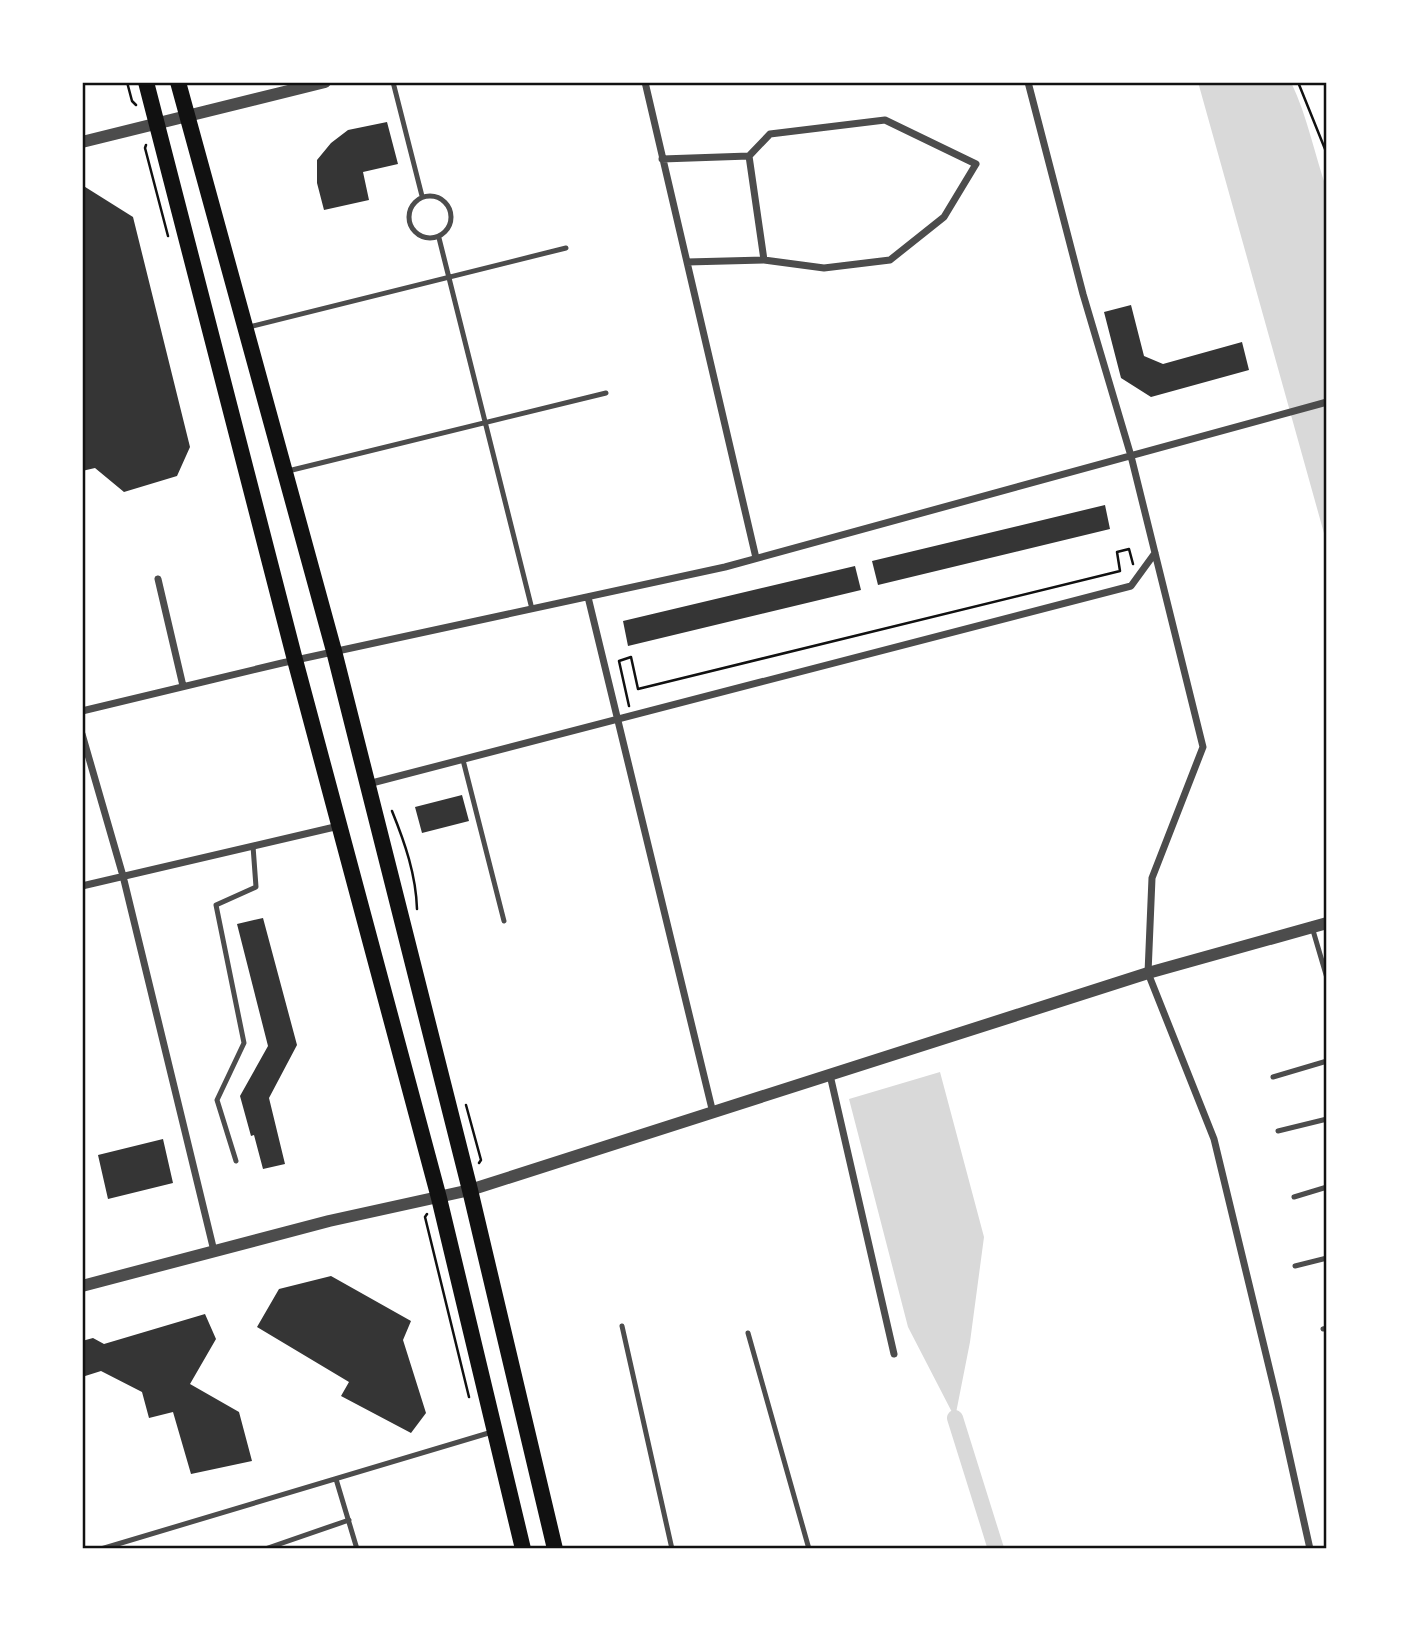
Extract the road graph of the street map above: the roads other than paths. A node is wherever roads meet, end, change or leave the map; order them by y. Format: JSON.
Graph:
{"nodes":[{"id":1,"x":146,"y":82,"type":"edge"},
{"id":2,"x":178,"y":82,"type":"edge"},
{"id":3,"x":325,"y":82,"type":"edge"},
{"id":4,"x":393,"y":82,"type":"edge"},
{"id":5,"x":645,"y":82,"type":"edge"},
{"id":6,"x":1028,"y":82,"type":"edge"},
{"id":7,"x":187,"y":116,"type":"junction"},
{"id":8,"x":157,"y":124,"type":"junction"},
{"id":9,"x":82,"y":142,"type":"edge"},
{"id":10,"x":749,"y":156,"type":"junction"},
{"id":11,"x":662,"y":159,"type":"junction"},
{"id":12,"x":422,"y":196,"type":"junction"},
{"id":13,"x":439,"y":238,"type":"junction"},
{"id":14,"x":566,"y":248,"type":"dead end"},
{"id":15,"x":764,"y":260,"type":"junction"},
{"id":16,"x":687,"y":262,"type":"junction"},
{"id":17,"x":448,"y":277,"type":"junction"},
{"id":18,"x":246,"y":328,"type":"junction"},
{"id":19,"x":606,"y":393,"type":"dead end"},
{"id":20,"x":1327,"y":402,"type":"edge"},
{"id":21,"x":484,"y":422,"type":"junction"},
{"id":22,"x":1131,"y":456,"type":"junction"},
{"id":23,"x":285,"y":471,"type":"junction"},
{"id":24,"x":1155,"y":552,"type":"junction"},
{"id":25,"x":757,"y":558,"type":"junction"},
{"id":26,"x":158,"y":579,"type":"dead end"},
{"id":27,"x":588,"y":597,"type":"junction"},
{"id":28,"x":533,"y":609,"type":"junction"},
{"id":29,"x":334,"y":651,"type":"junction"},
{"id":30,"x":295,"y":660,"type":"junction"},
{"id":31,"x":183,"y":686,"type":"junction"},
{"id":32,"x":82,"y":710,"type":"edge"},
{"id":33,"x":618,"y":720,"type":"junction"},
{"id":34,"x":82,"y":734,"type":"edge"},
{"id":35,"x":463,"y":760,"type":"junction"},
{"id":36,"x":368,"y":785,"type":"junction"},
{"id":37,"x":340,"y":826,"type":"junction"},
{"id":38,"x":253,"y":846,"type":"junction"},
{"id":39,"x":123,"y":876,"type":"junction"},
{"id":40,"x":82,"y":886,"type":"edge"},
{"id":41,"x":505,"y":921,"type":"dead end"},
{"id":42,"x":1327,"y":923,"type":"edge"},
{"id":43,"x":1312,"y":927,"type":"junction"},
{"id":44,"x":1148,"y":973,"type":"junction"},
{"id":45,"x":1327,"y":978,"type":"edge"},
{"id":46,"x":1327,"y":1060,"type":"edge"},
{"id":47,"x":830,"y":1075,"type":"junction"},
{"id":48,"x":1273,"y":1077,"type":"dead end"},
{"id":49,"x":713,"y":1113,"type":"junction"},
{"id":50,"x":1327,"y":1119,"type":"edge"},
{"id":51,"x":1278,"y":1131,"type":"dead end"},
{"id":52,"x":236,"y":1161,"type":"dead end"},
{"id":53,"x":1327,"y":1187,"type":"edge"},
{"id":54,"x":470,"y":1189,"type":"junction"},
{"id":55,"x":1294,"y":1197,"type":"dead end"},
{"id":56,"x":439,"y":1198,"type":"junction"},
{"id":57,"x":214,"y":1251,"type":"junction"},
{"id":58,"x":1327,"y":1258,"type":"edge"},
{"id":59,"x":1295,"y":1266,"type":"dead end"},
{"id":60,"x":82,"y":1286,"type":"edge"},
{"id":61,"x":622,"y":1326,"type":"dead end"},
{"id":62,"x":748,"y":1332,"type":"dead end"},
{"id":63,"x":894,"y":1354,"type":"dead end"},
{"id":64,"x":495,"y":1431,"type":"junction"},
{"id":65,"x":335,"y":1479,"type":"junction"},
{"id":66,"x":349,"y":1520,"type":"junction"},
{"id":67,"x":101,"y":1549,"type":"edge"},
{"id":68,"x":265,"y":1549,"type":"edge"},
{"id":69,"x":357,"y":1549,"type":"edge"},
{"id":70,"x":523,"y":1549,"type":"edge"},
{"id":71,"x":555,"y":1549,"type":"edge"},
{"id":72,"x":672,"y":1549,"type":"edge"},
{"id":73,"x":809,"y":1549,"type":"edge"},
{"id":74,"x":1310,"y":1549,"type":"edge"}],
"edges":[{"from":1,"to":8,"type":"main road"},
{"from":2,"to":7,"type":"main road"},
{"from":3,"to":7,"type":"street"},
{"from":4,"to":12,"type":"lane"},
{"from":5,"to":11,"type":"street"},
{"from":6,"to":22,"type":"street"},
{"from":7,"to":8,"type":"street"},
{"from":7,"to":18,"type":"main road"},
{"from":8,"to":9,"type":"street"},
{"from":8,"to":30,"type":"main road"},
{"from":10,"to":11,"type":"street"},
{"from":10,"to":15,"type":"street"},
{"from":10,"to":15,"type":"street"},
{"from":11,"to":16,"type":"street"},
{"from":12,"to":13,"type":"lane"},
{"from":12,"to":13,"type":"lane"},
{"from":13,"to":17,"type":"lane"},
{"from":14,"to":17,"type":"lane"},
{"from":15,"to":16,"type":"street"},
{"from":16,"to":25,"type":"street"},
{"from":17,"to":18,"type":"lane"},
{"from":17,"to":21,"type":"lane"},
{"from":18,"to":23,"type":"main road"},
{"from":19,"to":21,"type":"lane"},
{"from":20,"to":22,"type":"street"},
{"from":21,"to":23,"type":"lane"},
{"from":21,"to":28,"type":"lane"},
{"from":22,"to":24,"type":"street"},
{"from":22,"to":25,"type":"street"},
{"from":23,"to":29,"type":"main road"},
{"from":24,"to":33,"type":"street"},
{"from":24,"to":44,"type":"street"},
{"from":25,"to":27,"type":"street"},
{"from":26,"to":31,"type":"street"},
{"from":27,"to":28,"type":"street"},
{"from":27,"to":33,"type":"street"},
{"from":28,"to":29,"type":"street"},
{"from":29,"to":30,"type":"street"},
{"from":29,"to":36,"type":"main road"},
{"from":30,"to":31,"type":"street"},
{"from":30,"to":37,"type":"main road"},
{"from":31,"to":32,"type":"street"},
{"from":33,"to":35,"type":"street"},
{"from":33,"to":49,"type":"street"},
{"from":34,"to":39,"type":"street"},
{"from":35,"to":36,"type":"street"},
{"from":35,"to":41,"type":"lane"},
{"from":36,"to":54,"type":"main road"},
{"from":37,"to":38,"type":"street"},
{"from":37,"to":56,"type":"main road"},
{"from":38,"to":39,"type":"street"},
{"from":38,"to":52,"type":"lane"},
{"from":39,"to":40,"type":"street"},
{"from":39,"to":57,"type":"street"},
{"from":42,"to":43,"type":"street"},
{"from":43,"to":44,"type":"street"},
{"from":43,"to":45,"type":"lane"},
{"from":44,"to":47,"type":"street"},
{"from":44,"to":74,"type":"street"},
{"from":46,"to":48,"type":"lane"},
{"from":47,"to":49,"type":"street"},
{"from":47,"to":63,"type":"street"},
{"from":49,"to":54,"type":"street"},
{"from":50,"to":51,"type":"lane"},
{"from":53,"to":55,"type":"lane"},
{"from":54,"to":56,"type":"street"},
{"from":54,"to":71,"type":"main road"},
{"from":56,"to":57,"type":"street"},
{"from":56,"to":64,"type":"main road"},
{"from":57,"to":60,"type":"street"},
{"from":58,"to":59,"type":"lane"},
{"from":61,"to":72,"type":"lane"},
{"from":62,"to":73,"type":"lane"},
{"from":64,"to":65,"type":"lane"},
{"from":64,"to":70,"type":"main road"},
{"from":65,"to":66,"type":"lane"},
{"from":65,"to":67,"type":"lane"},
{"from":66,"to":68,"type":"lane"},
{"from":66,"to":69,"type":"lane"}]}
